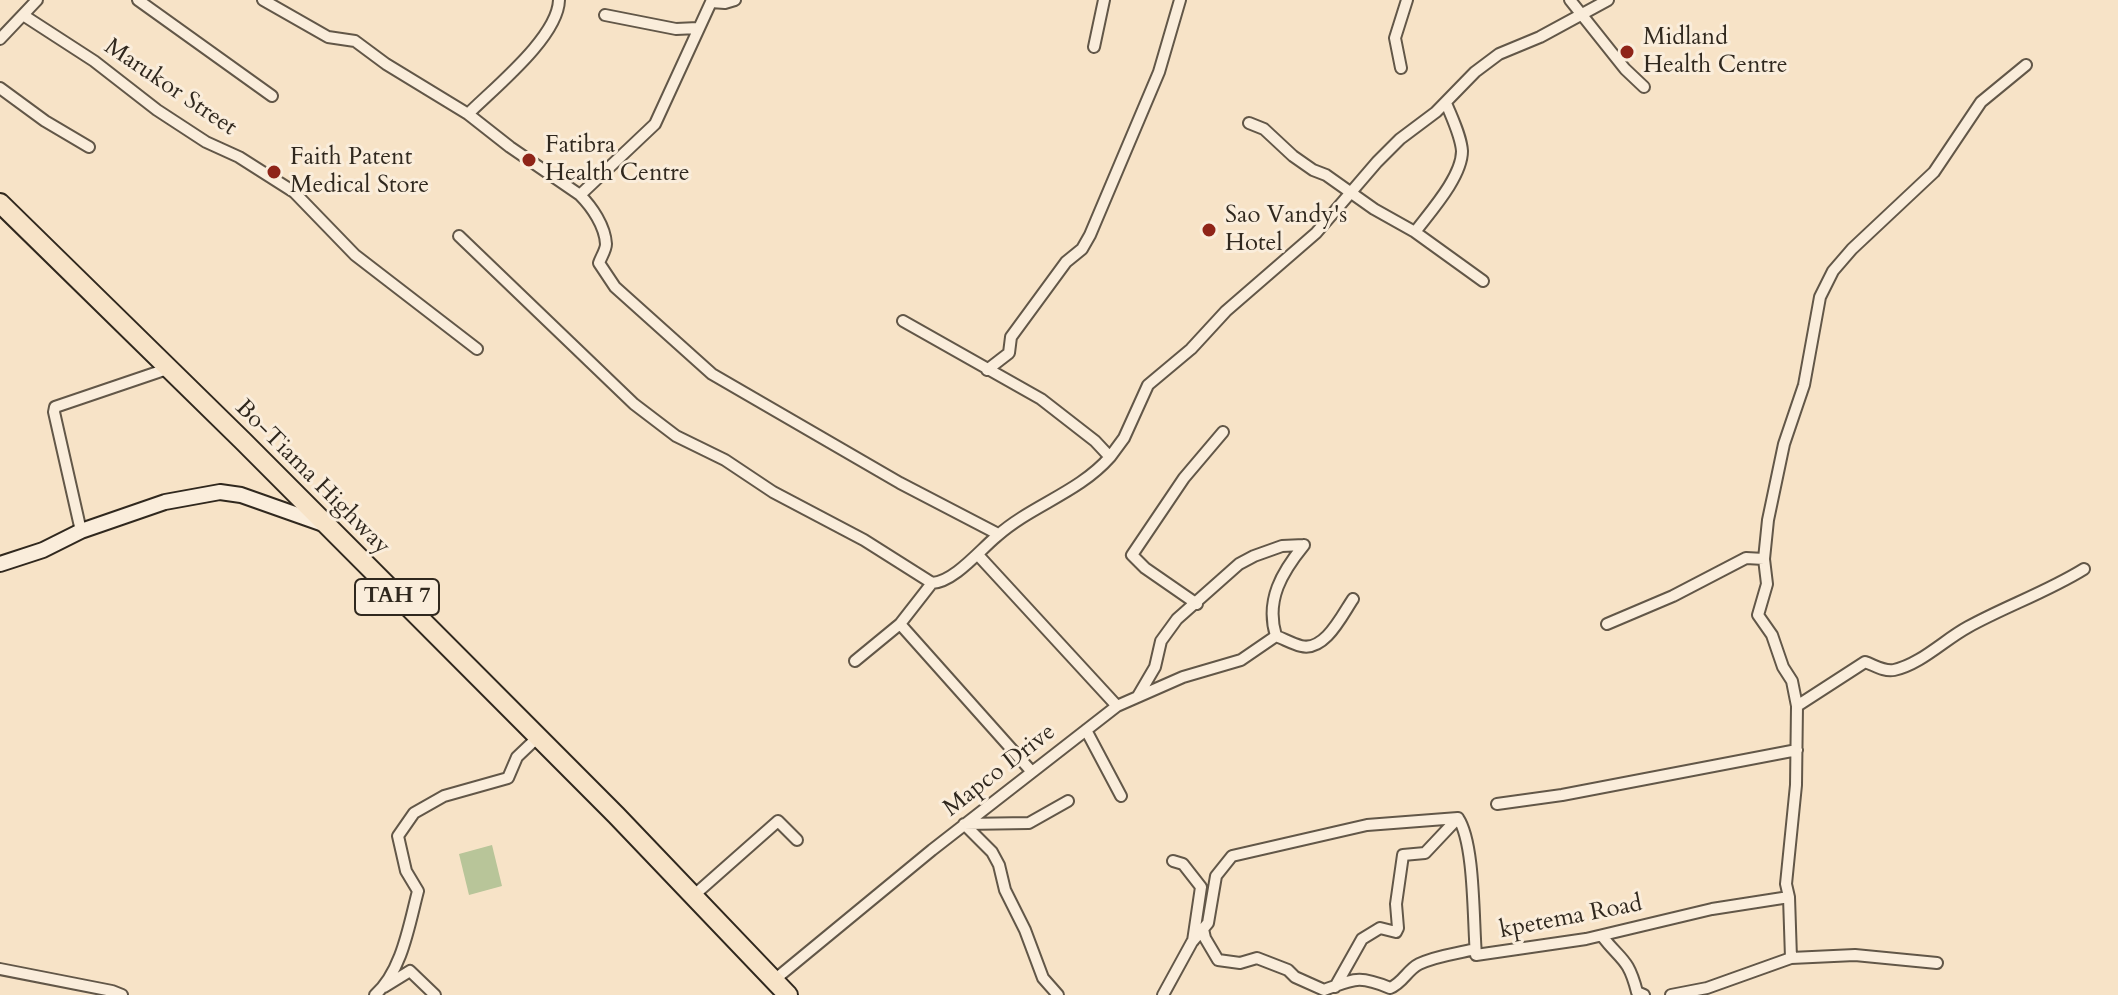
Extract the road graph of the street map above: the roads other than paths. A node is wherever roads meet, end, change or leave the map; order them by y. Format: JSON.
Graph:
{"nodes":[{"id":1,"x":37,"y":0,"type":"edge"},
{"id":2,"x":138,"y":0,"type":"edge"},
{"id":3,"x":263,"y":0,"type":"edge"},
{"id":4,"x":559,"y":0,"type":"edge"},
{"id":5,"x":735,"y":0,"type":"edge"},
{"id":6,"x":1104,"y":0,"type":"edge"},
{"id":7,"x":1180,"y":0,"type":"edge"},
{"id":8,"x":1407,"y":0,"type":"edge"},
{"id":9,"x":1570,"y":0,"type":"edge"},
{"id":10,"x":1608,"y":0,"type":"edge"},
{"id":11,"x":712,"y":1,"type":"edge"},
{"id":12,"x":1582,"y":14,"type":"junction"},
{"id":13,"x":23,"y":15,"type":"junction"},
{"id":14,"x":605,"y":15,"type":"dead end"},
{"id":15,"x":698,"y":28,"type":"junction"},
{"id":16,"x":0,"y":39,"type":"edge"},
{"id":17,"x":1094,"y":47,"type":"dead end"},
{"id":18,"x":2026,"y":65,"type":"dead end"},
{"id":19,"x":1401,"y":68,"type":"dead end"},
{"id":20,"x":1644,"y":87,"type":"dead end"},
{"id":21,"x":0,"y":88,"type":"edge"},
{"id":22,"x":272,"y":96,"type":"dead end"},
{"id":23,"x":1446,"y":103,"type":"junction"},
{"id":24,"x":468,"y":114,"type":"junction"},
{"id":25,"x":1249,"y":123,"type":"dead end"},
{"id":26,"x":89,"y":147,"type":"dead end"},
{"id":27,"x":1352,"y":192,"type":"junction"},
{"id":28,"x":580,"y":195,"type":"junction"},
{"id":29,"x":0,"y":203,"type":"edge"},
{"id":30,"x":1415,"y":232,"type":"junction"},
{"id":31,"x":459,"y":236,"type":"dead end"},
{"id":32,"x":1483,"y":281,"type":"dead end"},
{"id":33,"x":903,"y":321,"type":"dead end"},
{"id":34,"x":477,"y":349,"type":"dead end"},
{"id":35,"x":167,"y":369,"type":"junction"},
{"id":36,"x":987,"y":370,"type":"junction"},
{"id":37,"x":1223,"y":432,"type":"dead end"},
{"id":38,"x":1110,"y":457,"type":"junction"},
{"id":39,"x":326,"y":525,"type":"junction"},
{"id":40,"x":81,"y":531,"type":"junction"},
{"id":41,"x":998,"y":534,"type":"junction"},
{"id":42,"x":978,"y":555,"type":"junction"},
{"id":43,"x":1764,"y":559,"type":"junction"},
{"id":44,"x":0,"y":564,"type":"edge"},
{"id":45,"x":2084,"y":569,"type":"dead end"},
{"id":46,"x":932,"y":583,"type":"junction"},
{"id":47,"x":1353,"y":599,"type":"dead end"},
{"id":48,"x":1197,"y":604,"type":"junction"},
{"id":49,"x":900,"y":624,"type":"junction"},
{"id":50,"x":1607,"y":624,"type":"dead end"},
{"id":51,"x":1276,"y":636,"type":"junction"},
{"id":52,"x":855,"y":661,"type":"dead end"},
{"id":53,"x":1137,"y":698,"type":"junction"},
{"id":54,"x":1117,"y":706,"type":"junction"},
{"id":55,"x":1797,"y":706,"type":"junction"},
{"id":56,"x":1086,"y":730,"type":"junction"},
{"id":57,"x":538,"y":737,"type":"junction"},
{"id":58,"x":1797,"y":750,"type":"junction"},
{"id":59,"x":1032,"y":772,"type":"junction"},
{"id":60,"x":1121,"y":796,"type":"dead end"},
{"id":61,"x":1068,"y":801,"type":"dead end"},
{"id":62,"x":1497,"y":804,"type":"dead end"},
{"id":63,"x":1458,"y":818,"type":"junction"},
{"id":64,"x":964,"y":824,"type":"junction"},
{"id":65,"x":797,"y":840,"type":"dead end"},
{"id":66,"x":1173,"y":861,"type":"dead end"},
{"id":67,"x":692,"y":897,"type":"junction"},
{"id":68,"x":1789,"y":897,"type":"junction"},
{"id":69,"x":1203,"y":929,"type":"junction"},
{"id":70,"x":1602,"y":936,"type":"junction"},
{"id":71,"x":1192,"y":942,"type":"junction"},
{"id":72,"x":1475,"y":949,"type":"junction"},
{"id":73,"x":1791,"y":958,"type":"junction"},
{"id":74,"x":1937,"y":963,"type":"dead end"},
{"id":75,"x":0,"y":969,"type":"edge"},
{"id":76,"x":773,"y":981,"type":"junction"},
{"id":77,"x":1333,"y":990,"type":"edge"},
{"id":78,"x":379,"y":992,"type":"edge"},
{"id":79,"x":122,"y":995,"type":"edge"},
{"id":80,"x":435,"y":995,"type":"edge"},
{"id":81,"x":788,"y":995,"type":"edge"},
{"id":82,"x":1058,"y":995,"type":"edge"},
{"id":83,"x":1163,"y":995,"type":"edge"},
{"id":84,"x":1644,"y":995,"type":"edge"},
{"id":85,"x":1671,"y":995,"type":"edge"}],
"edges":[{"from":1,"to":13,"type":"street"},
{"from":2,"to":22,"type":"street"},
{"from":3,"to":24,"type":"street"},
{"from":4,"to":24,"type":"street"},
{"from":5,"to":11,"type":"street"},
{"from":6,"to":17,"type":"street"},
{"from":7,"to":36,"type":"street"},
{"from":8,"to":19,"type":"street"},
{"from":9,"to":12,"type":"street"},
{"from":10,"to":12,"type":"street"},
{"from":11,"to":15,"type":"street"},
{"from":12,"to":20,"type":"street"},
{"from":12,"to":23,"type":"street"},
{"from":13,"to":16,"type":"street"},
{"from":13,"to":34,"type":"street","name":"Marukor Street"},
{"from":14,"to":15,"type":"street"},
{"from":15,"to":28,"type":"street"},
{"from":18,"to":43,"type":"street"},
{"from":21,"to":26,"type":"street"},
{"from":23,"to":27,"type":"street"},
{"from":23,"to":30,"type":"street"},
{"from":24,"to":28,"type":"street"},
{"from":25,"to":27,"type":"street"},
{"from":27,"to":30,"type":"street"},
{"from":27,"to":38,"type":"street"},
{"from":28,"to":41,"type":"street"},
{"from":29,"to":35,"type":"highway","name":"Bo-Tiama Highway","number":"TAH 7"},
{"from":30,"to":32,"type":"street"},
{"from":31,"to":46,"type":"street"},
{"from":33,"to":36,"type":"street"},
{"from":35,"to":39,"type":"highway","name":"Bo-Tiama Highway","number":"TAH 7"},
{"from":35,"to":40,"type":"street"},
{"from":36,"to":38,"type":"street"},
{"from":37,"to":48,"type":"street"},
{"from":38,"to":41,"type":"street"},
{"from":39,"to":40,"type":"street"},
{"from":39,"to":57,"type":"highway","name":"Bo-Tiama Highway","number":"TAH 7"},
{"from":40,"to":44,"type":"street"},
{"from":41,"to":42,"type":"street"},
{"from":42,"to":46,"type":"street"},
{"from":42,"to":54,"type":"street"},
{"from":43,"to":50,"type":"street"},
{"from":43,"to":55,"type":"street"},
{"from":45,"to":55,"type":"street"},
{"from":46,"to":49,"type":"street"},
{"from":47,"to":51,"type":"street"},
{"from":48,"to":51,"type":"street"},
{"from":48,"to":53,"type":"street"},
{"from":49,"to":52,"type":"street"},
{"from":49,"to":59,"type":"street"},
{"from":51,"to":53,"type":"street","name":"Mapco Drive"},
{"from":53,"to":54,"type":"street","name":"Mapco Drive"},
{"from":54,"to":56,"type":"street","name":"Mapco Drive"},
{"from":55,"to":58,"type":"street"},
{"from":56,"to":59,"type":"street","name":"Mapco Drive"},
{"from":56,"to":60,"type":"street"},
{"from":57,"to":67,"type":"highway","name":"Bo-Tiama Highway","number":"TAH 7"},
{"from":57,"to":78,"type":"street"},
{"from":58,"to":62,"type":"street"},
{"from":58,"to":68,"type":"street"},
{"from":59,"to":64,"type":"street","name":"Mapco Drive"},
{"from":61,"to":64,"type":"street"},
{"from":63,"to":69,"type":"street"},
{"from":63,"to":72,"type":"street","name":"kpetema Road"},
{"from":63,"to":77,"type":"street"},
{"from":64,"to":76,"type":"street","name":"Mapco Drive"},
{"from":64,"to":82,"type":"street"},
{"from":65,"to":67,"type":"street"},
{"from":66,"to":71,"type":"street"},
{"from":67,"to":76,"type":"highway","name":"Bo-Tiama Highway","number":"TAH 7"},
{"from":68,"to":70,"type":"street","name":"kpetema Road"},
{"from":68,"to":73,"type":"street"},
{"from":69,"to":71,"type":"street"},
{"from":69,"to":77,"type":"street"},
{"from":70,"to":72,"type":"street","name":"kpetema Road"},
{"from":70,"to":84,"type":"street"},
{"from":71,"to":83,"type":"street"},
{"from":72,"to":77,"type":"street"},
{"from":73,"to":74,"type":"street"},
{"from":73,"to":85,"type":"street"},
{"from":75,"to":79,"type":"street"},
{"from":76,"to":81,"type":"highway","name":"Bo-Tiama Highway","number":"TAH 7"},
{"from":78,"to":80,"type":"street"}]}
